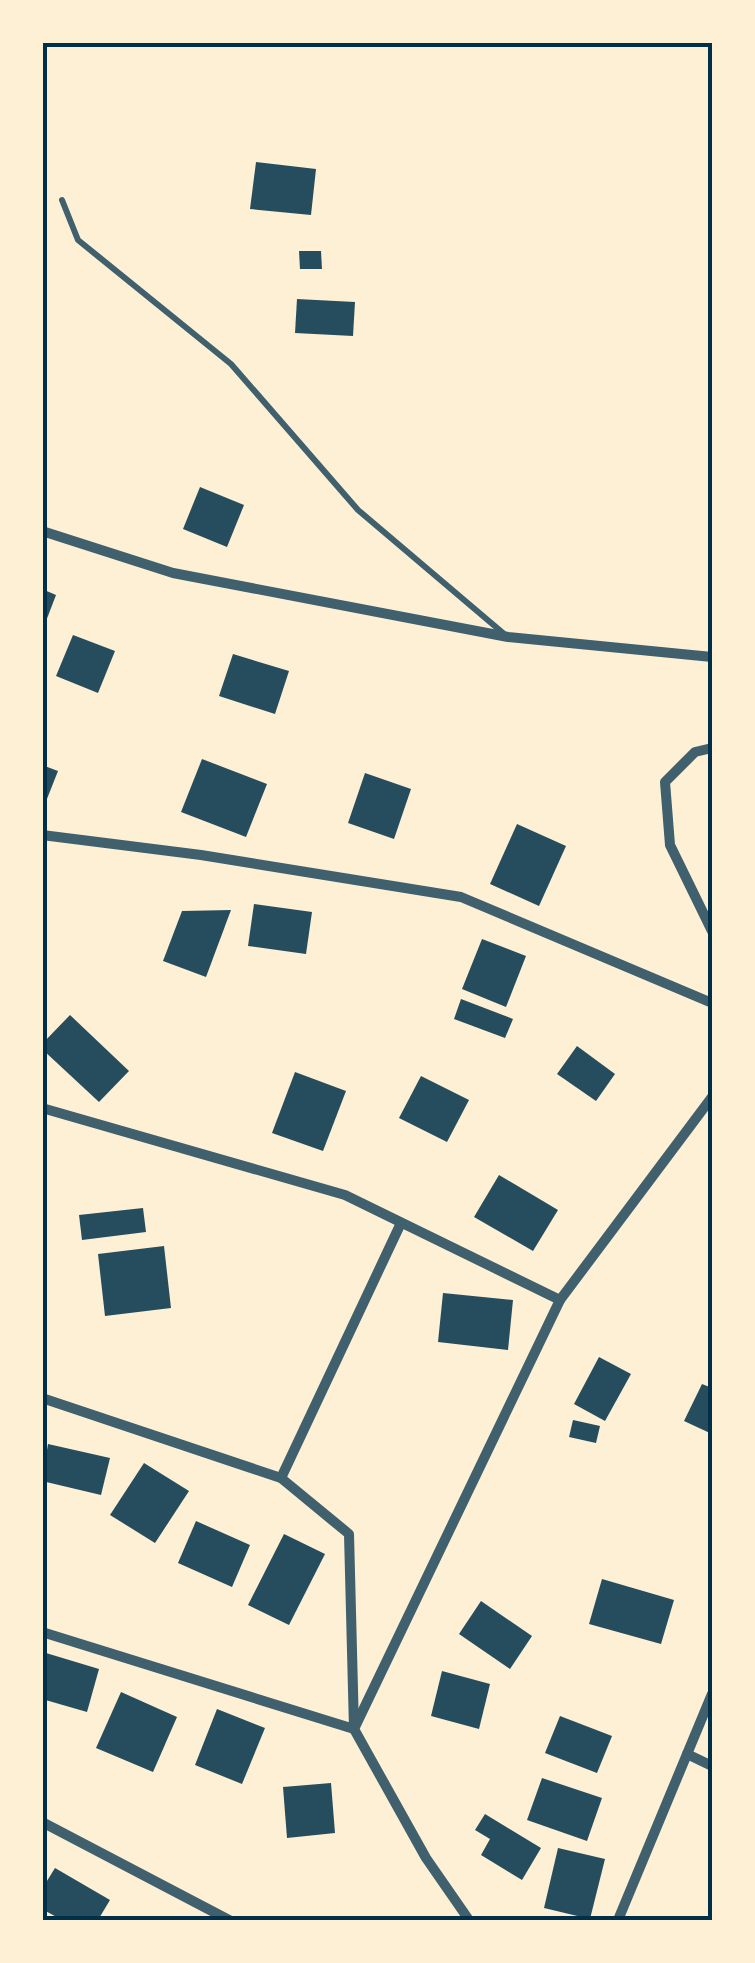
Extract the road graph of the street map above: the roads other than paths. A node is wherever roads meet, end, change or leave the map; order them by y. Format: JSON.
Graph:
{"nodes":[{"id":1,"x":62,"y":200,"type":"dead end"},
{"id":2,"x":42,"y":531,"type":"edge"},
{"id":3,"x":508,"y":637,"type":"junction"},
{"id":4,"x":712,"y":657,"type":"edge"},
{"id":5,"x":712,"y":748,"type":"edge"},
{"id":6,"x":42,"y":835,"type":"edge"},
{"id":7,"x":712,"y":931,"type":"edge"},
{"id":8,"x":712,"y":1003,"type":"edge"},
{"id":9,"x":712,"y":1097,"type":"edge"},
{"id":10,"x":42,"y":1108,"type":"edge"},
{"id":11,"x":402,"y":1223,"type":"junction"},
{"id":12,"x":560,"y":1300,"type":"junction"},
{"id":13,"x":42,"y":1398,"type":"edge"},
{"id":14,"x":280,"y":1478,"type":"junction"},
{"id":15,"x":42,"y":1632,"type":"edge"},
{"id":16,"x":712,"y":1694,"type":"edge"},
{"id":17,"x":354,"y":1729,"type":"junction"},
{"id":18,"x":687,"y":1754,"type":"junction"},
{"id":19,"x":712,"y":1766,"type":"edge"},
{"id":20,"x":42,"y":1822,"type":"edge"},
{"id":21,"x":229,"y":1920,"type":"edge"},
{"id":22,"x":469,"y":1920,"type":"edge"},
{"id":23,"x":618,"y":1920,"type":"edge"}],
"edges":[{"from":1,"to":3,"type":"lane"},
{"from":2,"to":3,"type":"street"},
{"from":3,"to":4,"type":"street"},
{"from":5,"to":7,"type":"street"},
{"from":6,"to":8,"type":"street"},
{"from":9,"to":12,"type":"street"},
{"from":10,"to":11,"type":"street"},
{"from":11,"to":12,"type":"street"},
{"from":11,"to":14,"type":"street"},
{"from":12,"to":17,"type":"street"},
{"from":13,"to":14,"type":"street"},
{"from":14,"to":17,"type":"street"},
{"from":15,"to":17,"type":"street"},
{"from":16,"to":18,"type":"street"},
{"from":17,"to":22,"type":"street"},
{"from":18,"to":19,"type":"street"},
{"from":18,"to":23,"type":"street"},
{"from":20,"to":21,"type":"street"}]}
